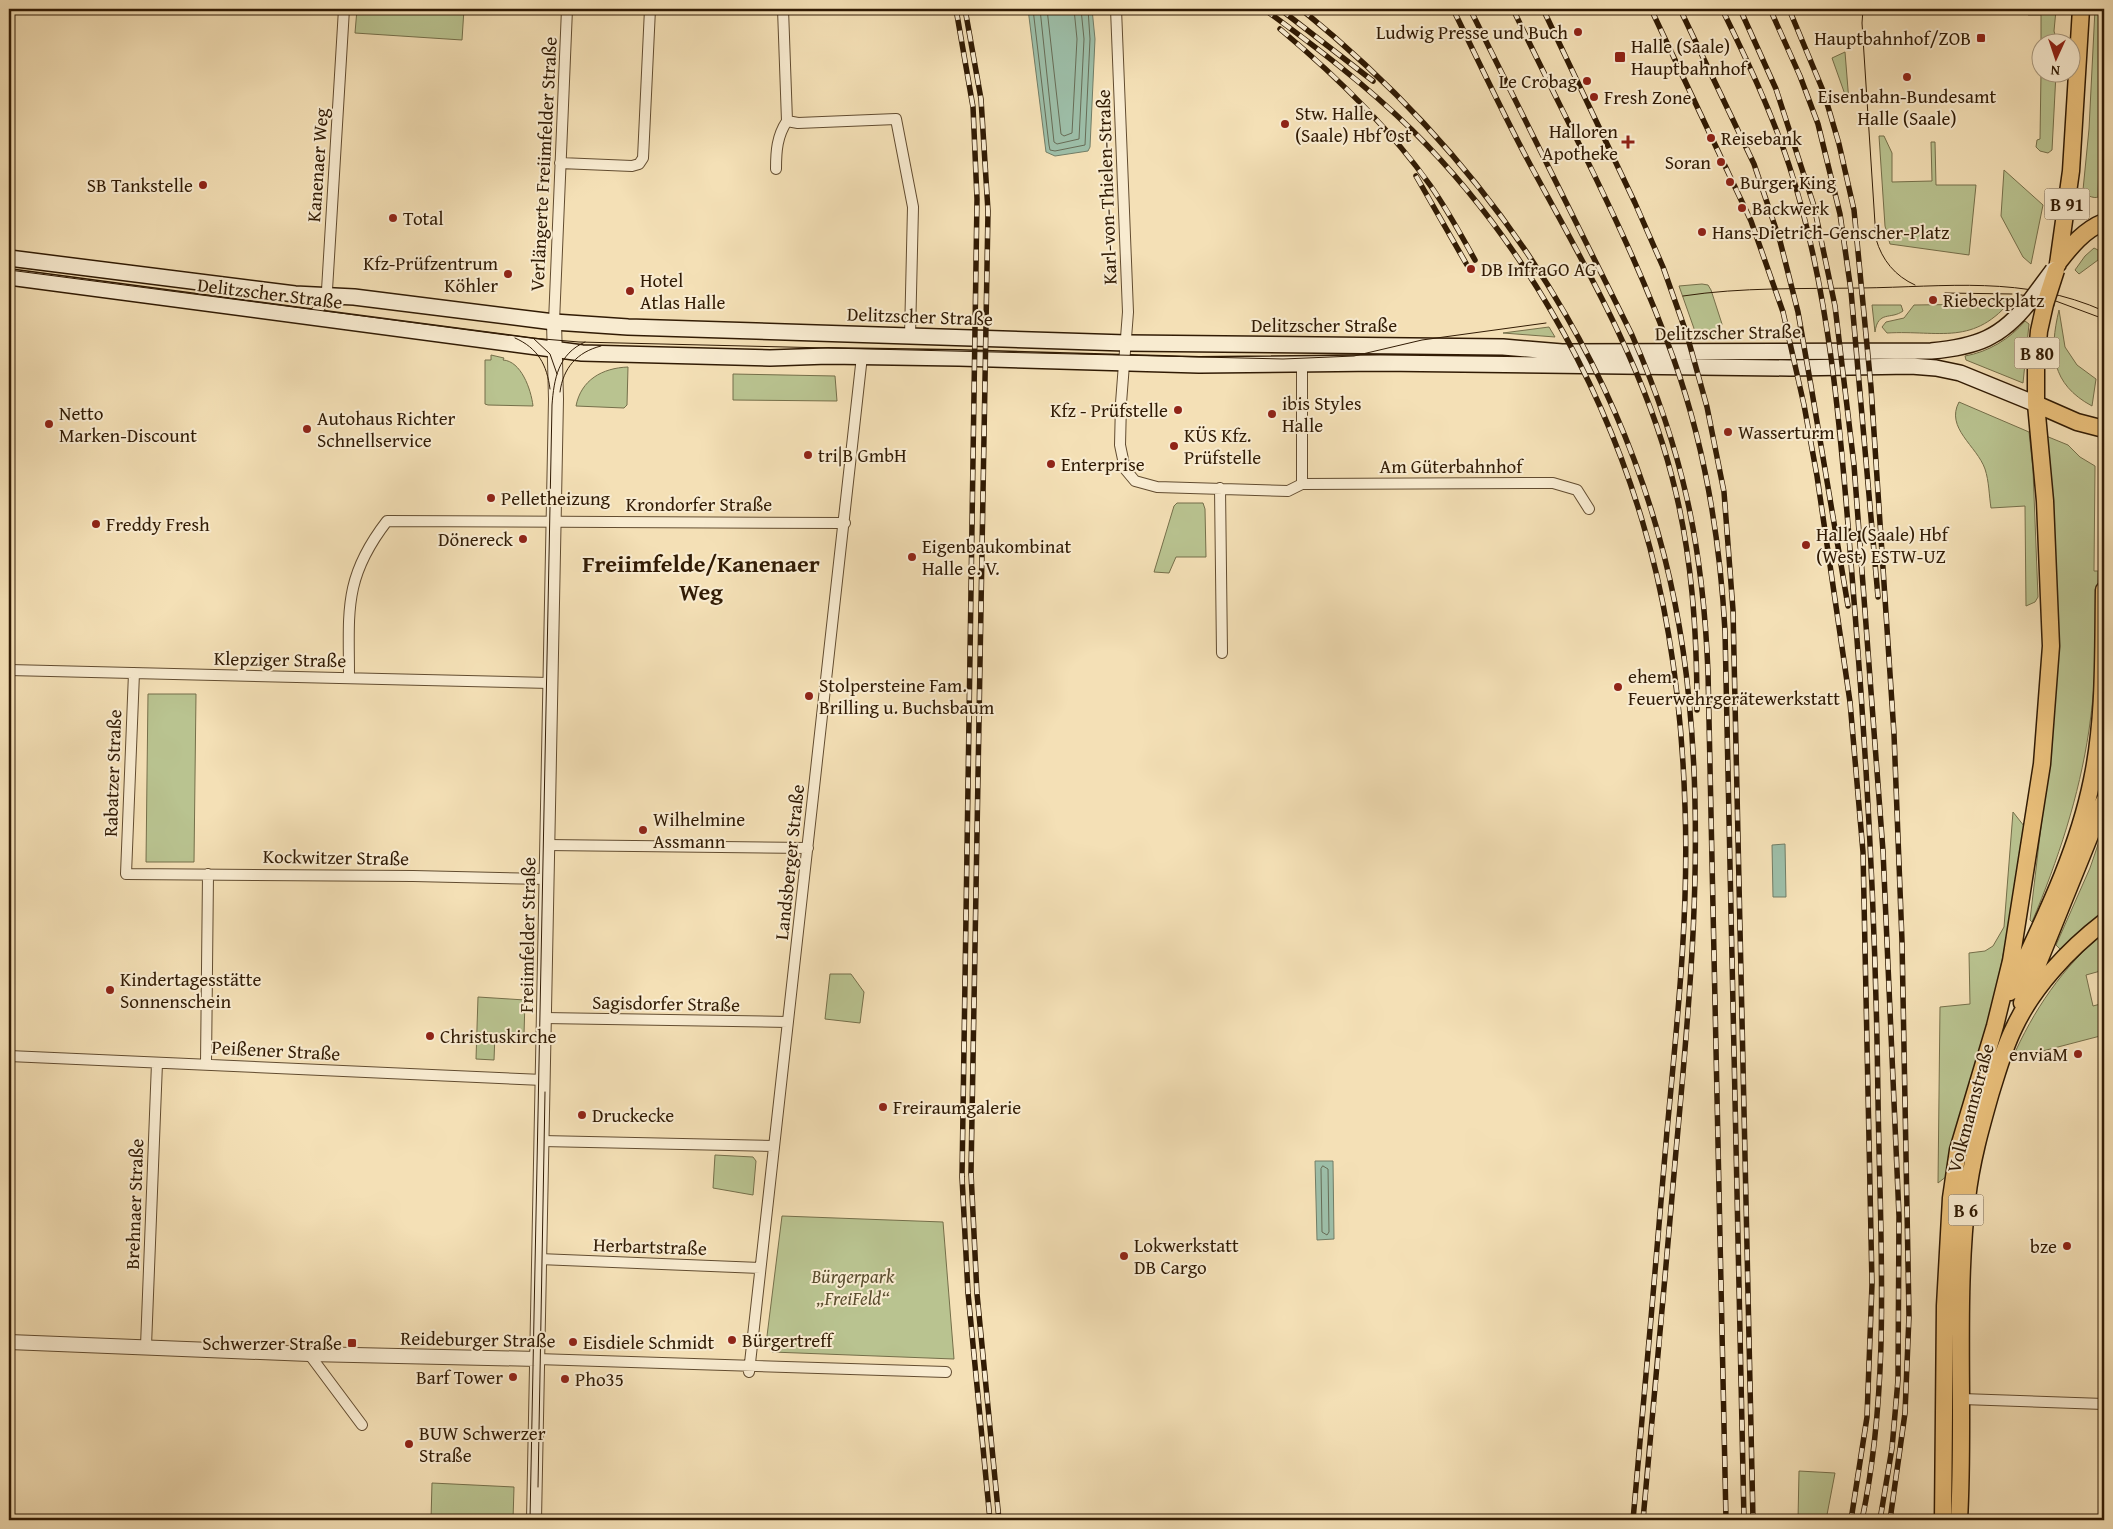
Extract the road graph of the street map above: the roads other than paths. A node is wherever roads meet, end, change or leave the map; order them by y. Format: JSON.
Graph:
{"nodes":[{"id":1,"x":344,"y":9,"type":"edge"},
{"id":2,"x":567,"y":9,"type":"edge"},
{"id":3,"x":650,"y":9,"type":"edge"},
{"id":4,"x":783,"y":9,"type":"edge"},
{"id":5,"x":1116,"y":9,"type":"edge"},
{"id":6,"x":2080,"y":10,"type":"edge"},
{"id":7,"x":787,"y":121,"type":"junction"},
{"id":8,"x":560,"y":163,"type":"junction"},
{"id":9,"x":776,"y":169,"type":"dead end"},
{"id":10,"x":2104,"y":222,"type":"edge"},
{"id":11,"x":9,"y":258,"type":"edge"},
{"id":12,"x":2055,"y":268,"type":"junction"},
{"id":13,"x":9,"y":277,"type":"edge"},
{"id":14,"x":326,"y":295,"type":"junction"},
{"id":15,"x":2037,"y":302,"type":"junction"},
{"id":16,"x":311,"y":319,"type":"junction"},
{"id":17,"x":554,"y":322,"type":"junction"},
{"id":18,"x":910,"y":336,"type":"junction"},
{"id":19,"x":1126,"y":343,"type":"junction"},
{"id":20,"x":556,"y":351,"type":"junction"},
{"id":21,"x":862,"y":356,"type":"junction"},
{"id":22,"x":1124,"y":363,"type":"junction"},
{"id":23,"x":1302,"y":365,"type":"junction"},
{"id":24,"x":2036,"y":404,"type":"junction"},
{"id":25,"x":2104,"y":429,"type":"edge"},
{"id":26,"x":1302,"y":484,"type":"junction"},
{"id":27,"x":1220,"y":488,"type":"junction"},
{"id":28,"x":1589,"y":509,"type":"dead end"},
{"id":29,"x":553,"y":521,"type":"junction"},
{"id":30,"x":845,"y":523,"type":"junction"},
{"id":31,"x":2104,"y":590,"type":"edge"},
{"id":32,"x":1222,"y":653,"type":"dead end"},
{"id":33,"x":9,"y":670,"type":"edge"},
{"id":34,"x":134,"y":673,"type":"junction"},
{"id":35,"x":349,"y":678,"type":"junction"},
{"id":36,"x":550,"y":683,"type":"junction"},
{"id":37,"x":2104,"y":801,"type":"edge"},
{"id":38,"x":547,"y":844,"type":"junction"},
{"id":39,"x":808,"y":848,"type":"junction"},
{"id":40,"x":126,"y":874,"type":"joint"},
{"id":41,"x":208,"y":874,"type":"junction"},
{"id":42,"x":546,"y":879,"type":"junction"},
{"id":43,"x":2104,"y":922,"type":"edge"},
{"id":44,"x":544,"y":1018,"type":"junction"},
{"id":45,"x":788,"y":1022,"type":"junction"},
{"id":46,"x":1995,"y":1026,"type":"junction"},
{"id":47,"x":2014,"y":1027,"type":"junction"},
{"id":48,"x":9,"y":1056,"type":"edge"},
{"id":49,"x":157,"y":1063,"type":"junction"},
{"id":50,"x":206,"y":1064,"type":"junction"},
{"id":51,"x":542,"y":1080,"type":"junction"},
{"id":52,"x":542,"y":1141,"type":"junction"},
{"id":53,"x":774,"y":1146,"type":"junction"},
{"id":54,"x":539,"y":1259,"type":"junction"},
{"id":55,"x":760,"y":1268,"type":"junction"},
{"id":56,"x":9,"y":1342,"type":"edge"},
{"id":57,"x":146,"y":1346,"type":"junction"},
{"id":58,"x":308,"y":1354,"type":"junction"},
{"id":59,"x":537,"y":1358,"type":"junction"},
{"id":60,"x":750,"y":1369,"type":"junction"},
{"id":61,"x":946,"y":1372,"type":"dead end"},
{"id":62,"x":1962,"y":1399,"type":"junction"},
{"id":63,"x":2104,"y":1404,"type":"edge"},
{"id":64,"x":362,"y":1425,"type":"dead end"},
{"id":65,"x":534,"y":1520,"type":"edge"},
{"id":66,"x":1943,"y":1520,"type":"edge"},
{"id":67,"x":1960,"y":1520,"type":"edge"}],
"edges":[{"from":1,"to":14,"type":"street","name":"Kanenaer Weg"},
{"from":2,"to":8,"type":"street","name":"Verlängerte Freiimfelder Straße"},
{"from":3,"to":8,"type":"street"},
{"from":4,"to":7,"type":"street"},
{"from":5,"to":19,"type":"street","name":"Karl-von-Thielen-Straße"},
{"from":6,"to":12,"type":"main road","number":"B 91"},
{"from":7,"to":9,"type":"street"},
{"from":7,"to":18,"type":"street"},
{"from":8,"to":17,"type":"street","name":"Verlängerte Freiimfelder Straße"},
{"from":10,"to":12,"type":"main road","number":"B 80"},
{"from":11,"to":14,"type":"main road","name":"Delitzscher Straße"},
{"from":12,"to":15,"type":"main road","number":"B 80","bridge":true},
{"from":13,"to":16,"type":"main road","name":"Delitzscher Straße"},
{"from":14,"to":16,"type":"street","name":"Kanenaer Weg"},
{"from":14,"to":17,"type":"main road","name":"Delitzscher Straße"},
{"from":15,"to":19,"type":"main road","name":"Delitzscher Straße"},
{"from":15,"to":24,"type":"main road","number":"B 80"},
{"from":16,"to":20,"type":"main road","name":"Delitzscher Straße"},
{"from":17,"to":18,"type":"main road","name":"Delitzscher Straße"},
{"from":17,"to":20,"type":"street"},
{"from":18,"to":19,"type":"main road","name":"Delitzscher Straße"},
{"from":19,"to":22,"type":"street","name":"Karl-von-Thielen-Straße"},
{"from":20,"to":21,"type":"main road","name":"Delitzscher Straße"},
{"from":20,"to":29,"type":"street","name":"Freiimfelder Straße"},
{"from":21,"to":22,"type":"main road","name":"Delitzscher Straße"},
{"from":21,"to":30,"type":"street","name":"Landsberger Straße"},
{"from":22,"to":23,"type":"main road","name":"Delitzscher Straße"},
{"from":22,"to":27,"type":"street","name":"Am Güterbahnhof"},
{"from":23,"to":24,"type":"main road","name":"Delitzscher Straße"},
{"from":23,"to":26,"type":"street"},
{"from":24,"to":25,"type":"main road"},
{"from":24,"to":46,"type":"main road"},
{"from":26,"to":27,"type":"street","name":"Am Güterbahnhof"},
{"from":26,"to":28,"type":"street","name":"Am Güterbahnhof"},
{"from":27,"to":32,"type":"street"},
{"from":29,"to":30,"type":"street","name":"Krondorfer Straße"},
{"from":29,"to":35,"type":"street","name":"Krondorfer Straße"},
{"from":29,"to":36,"type":"street","name":"Freiimfelder Straße"},
{"from":30,"to":39,"type":"street","name":"Landsberger Straße"},
{"from":31,"to":46,"type":"main road","number":"B 6"},
{"from":33,"to":34,"type":"street","name":"Klepziger Straße"},
{"from":34,"to":35,"type":"street","name":"Klepziger Straße"},
{"from":34,"to":40,"type":"street","name":"Rabatzer Straße"},
{"from":35,"to":36,"type":"street","name":"Klepziger Straße"},
{"from":36,"to":38,"type":"street","name":"Freiimfelder Straße"},
{"from":37,"to":47,"type":"main road"},
{"from":38,"to":39,"type":"street"},
{"from":38,"to":42,"type":"street","name":"Freiimfelder Straße"},
{"from":39,"to":45,"type":"street","name":"Landsberger Straße"},
{"from":40,"to":41,"type":"street","name":"Kockwitzer Straße"},
{"from":41,"to":42,"type":"street","name":"Kockwitzer Straße"},
{"from":41,"to":50,"type":"street"},
{"from":42,"to":44,"type":"street","name":"Freiimfelder Straße"},
{"from":43,"to":47,"type":"main road","name":"Volkmannstraße","number":"B 6"},
{"from":44,"to":45,"type":"street","name":"Sagisdorfer Straße"},
{"from":44,"to":51,"type":"street","name":"Freiimfelder Straße"},
{"from":45,"to":53,"type":"street","name":"Landsberger Straße"},
{"from":46,"to":66,"type":"main road","name":"Volkmannstraße","number":"B 6"},
{"from":47,"to":62,"type":"main road","name":"Volkmannstraße","number":"B 6"},
{"from":48,"to":49,"type":"street","name":"Peißener Straße"},
{"from":49,"to":50,"type":"street","name":"Peißener Straße"},
{"from":49,"to":57,"type":"street","name":"Brehnaer Straße"},
{"from":50,"to":51,"type":"street","name":"Peißener Straße"},
{"from":51,"to":52,"type":"street","name":"Freiimfelder Straße"},
{"from":52,"to":53,"type":"street"},
{"from":52,"to":54,"type":"street","name":"Freiimfelder Straße"},
{"from":53,"to":55,"type":"street","name":"Landsberger Straße"},
{"from":54,"to":55,"type":"street","name":"Herbartstraße"},
{"from":54,"to":59,"type":"street","name":"Freiimfelder Straße"},
{"from":55,"to":60,"type":"street","name":"Landsberger Straße"},
{"from":56,"to":57,"type":"street","name":"Reideburger Straße"},
{"from":57,"to":58,"type":"street","name":"Reideburger Straße"},
{"from":58,"to":59,"type":"street","name":"Reideburger Straße"},
{"from":58,"to":64,"type":"street"},
{"from":59,"to":60,"type":"street","name":"Reideburger Straße"},
{"from":59,"to":65,"type":"street","name":"Freiimfelder Straße"},
{"from":60,"to":61,"type":"street","name":"Reideburger Straße"},
{"from":62,"to":63,"type":"street"},
{"from":62,"to":67,"type":"main road","name":"Volkmannstraße","number":"B 6"}]}
